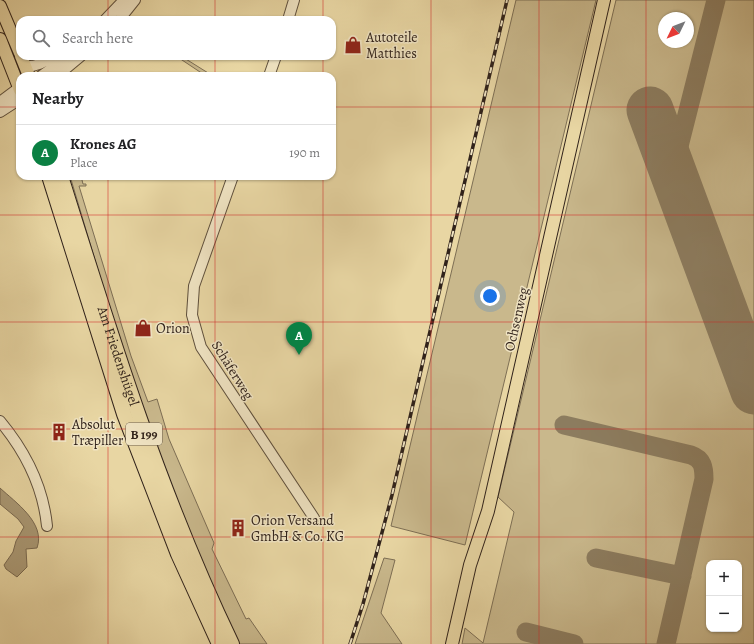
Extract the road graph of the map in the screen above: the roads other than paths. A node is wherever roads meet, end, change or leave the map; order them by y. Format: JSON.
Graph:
{"nodes":[{"id":1,"x":124,"y":0,"type":"edge"},
{"id":2,"x":136,"y":0,"type":"edge"},
{"id":3,"x":294,"y":0,"type":"edge"},
{"id":4,"x":604,"y":0,"type":"edge"},
{"id":5,"x":0,"y":6,"type":"edge"},
{"id":6,"x":109,"y":16,"type":"edge"},
{"id":7,"x":122,"y":16,"type":"edge"},
{"id":8,"x":289,"y":16,"type":"edge"},
{"id":9,"x":0,"y":39,"type":"edge"},
{"id":10,"x":16,"y":44,"type":"edge"},
{"id":11,"x":47,"y":60,"type":"edge"},
{"id":12,"x":64,"y":60,"type":"edge"},
{"id":13,"x":76,"y":60,"type":"edge"},
{"id":14,"x":274,"y":60,"type":"edge"},
{"id":15,"x":24,"y":63,"type":"edge"},
{"id":16,"x":47,"y":72,"type":"edge"},
{"id":17,"x":62,"y":72,"type":"edge"},
{"id":18,"x":270,"y":72,"type":"edge"},
{"id":19,"x":16,"y":81,"type":"edge"},
{"id":20,"x":16,"y":93,"type":"edge"},
{"id":21,"x":16,"y":95,"type":"edge"},
{"id":22,"x":0,"y":102,"type":"edge"},
{"id":23,"x":0,"y":112,"type":"edge"},
{"id":24,"x":50,"y":180,"type":"edge"},
{"id":25,"x":62,"y":180,"type":"edge"},
{"id":26,"x":232,"y":180,"type":"edge"},
{"id":27,"x":0,"y":421,"type":"edge"},
{"id":28,"x":314,"y":518,"type":"dead end"},
{"id":29,"x":47,"y":526,"type":"dead end"},
{"id":30,"x":218,"y":644,"type":"edge"},
{"id":31,"x":232,"y":644,"type":"edge"},
{"id":32,"x":452,"y":644,"type":"edge"}],
"edges":[{"from":1,"to":6,"type":"street"},
{"from":2,"to":7,"type":"street"},
{"from":3,"to":8,"type":"street"},
{"from":4,"to":32,"type":"main road","name":"Ochsenweg"},
{"from":5,"to":10,"type":"main road"},
{"from":9,"to":19,"type":"main road"},
{"from":11,"to":15,"type":"street"},
{"from":12,"to":16,"type":"street"},
{"from":13,"to":17,"type":"street"},
{"from":14,"to":18,"type":"street"},
{"from":20,"to":22,"type":"street"},
{"from":21,"to":23,"type":"street"},
{"from":24,"to":30,"type":"highway","name":"Am Friedenshügel","number":"B 199"},
{"from":25,"to":31,"type":"highway","name":"Am Friedenshügel","number":"B 199"},
{"from":26,"to":28,"type":"street","name":"Schäferweg"},
{"from":27,"to":29,"type":"street"}]}
